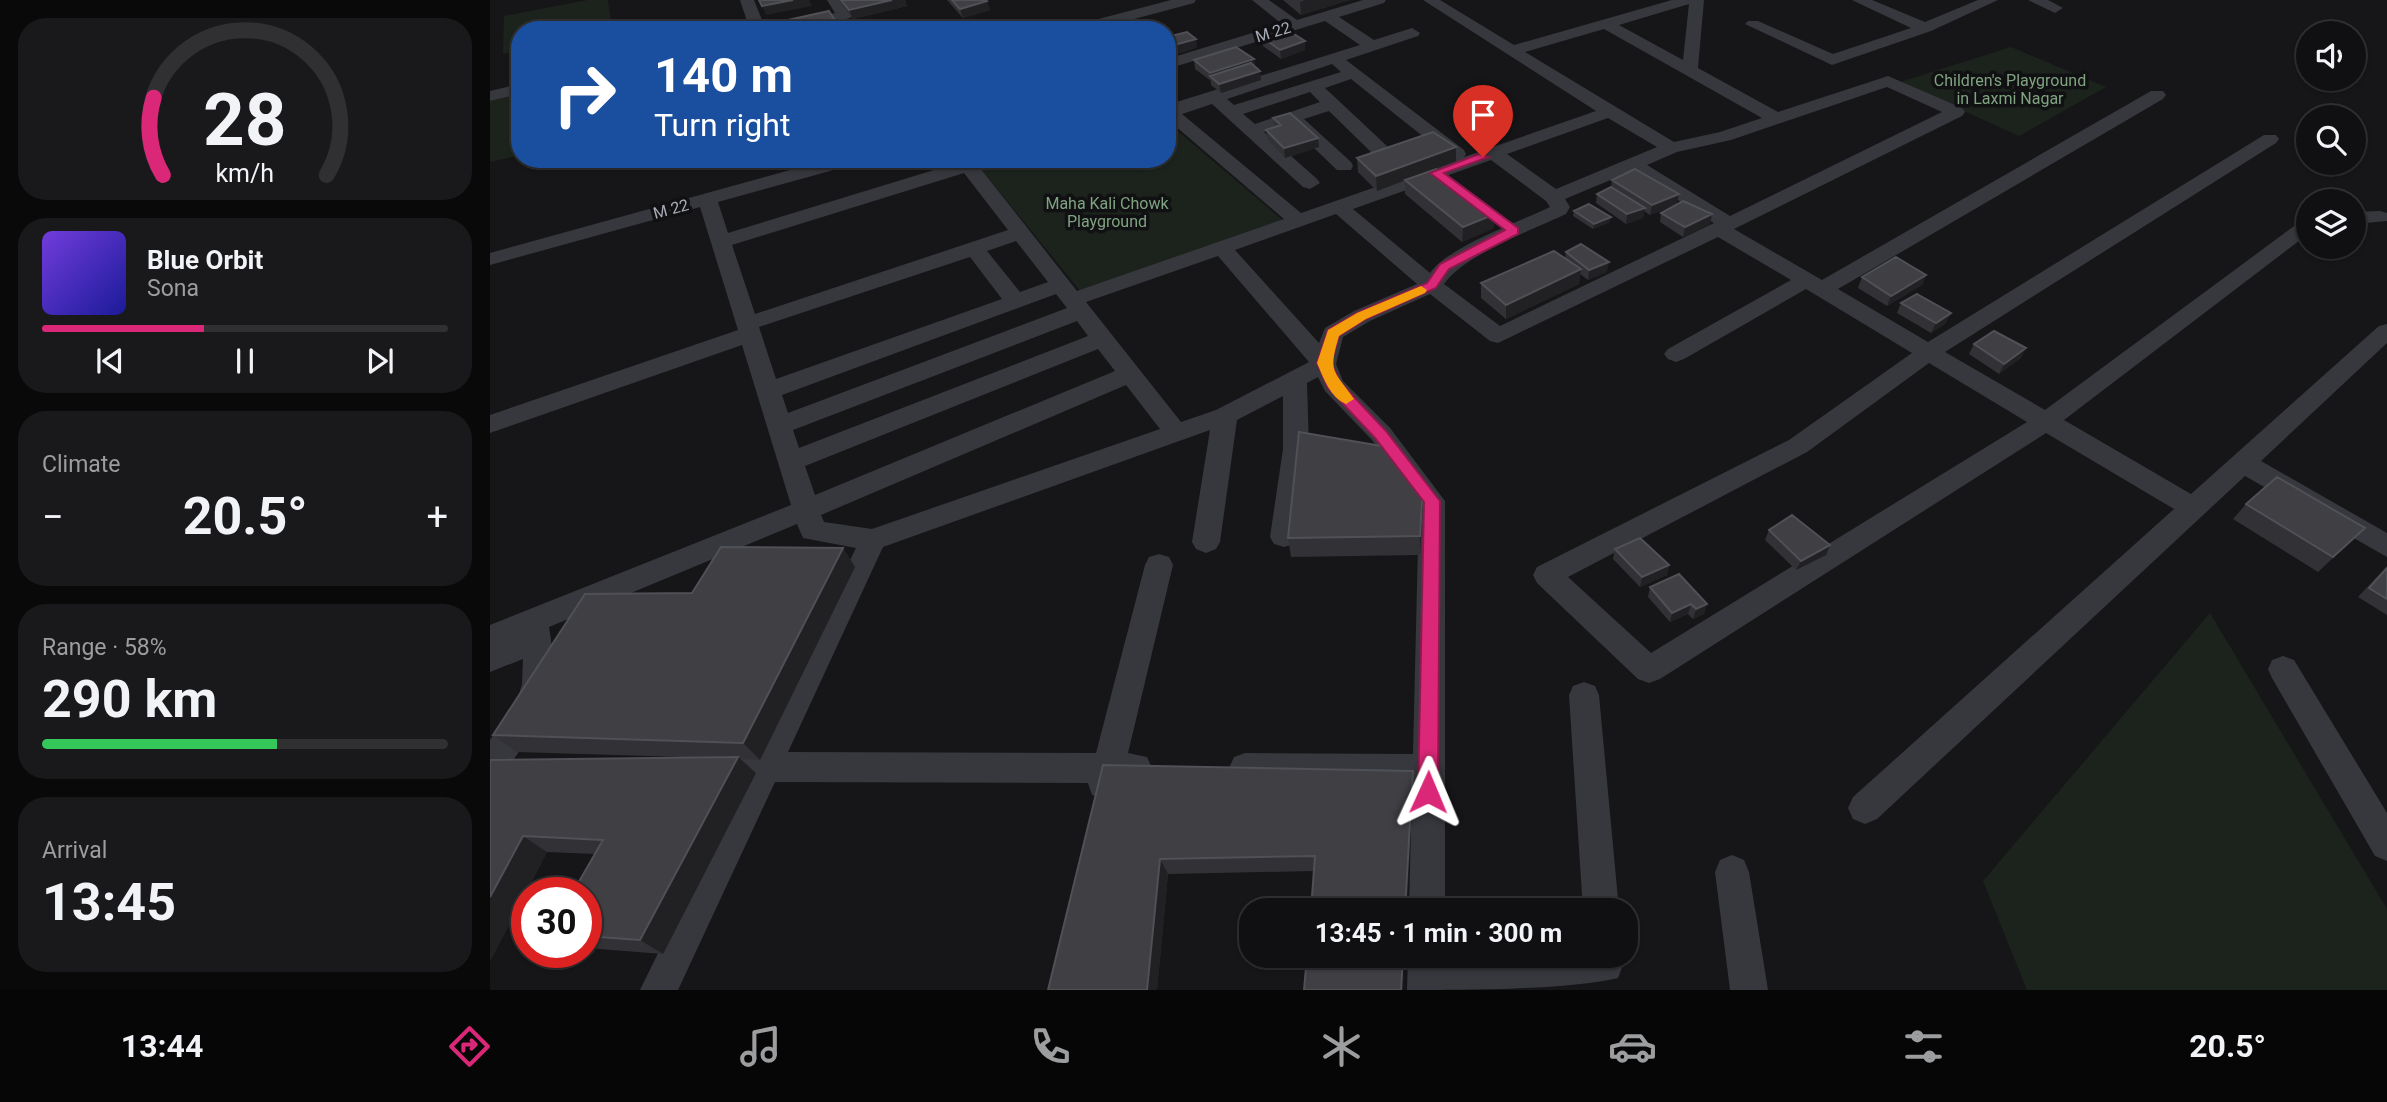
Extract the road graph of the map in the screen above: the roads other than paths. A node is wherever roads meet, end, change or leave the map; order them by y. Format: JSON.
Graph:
{"nodes":[{"id":1,"x":747,"y":0,"type":"edge"},
{"id":2,"x":837,"y":0,"type":"edge"},
{"id":3,"x":1189,"y":0,"type":"edge"},
{"id":4,"x":1259,"y":0,"type":"edge"},
{"id":5,"x":1379,"y":0,"type":"edge"},
{"id":6,"x":1430,"y":0,"type":"edge"},
{"id":7,"x":1688,"y":0,"type":"edge"},
{"id":8,"x":1698,"y":0,"type":"edge"},
{"id":9,"x":1859,"y":0,"type":"edge"},
{"id":10,"x":1991,"y":0,"type":"edge"},
{"id":11,"x":2035,"y":0,"type":"edge"},
{"id":12,"x":2054,"y":8,"type":"dead end"},
{"id":13,"x":845,"y":15,"type":"junction"},
{"id":14,"x":1327,"y":16,"type":"junction"},
{"id":15,"x":755,"y":21,"type":"edge"},
{"id":16,"x":821,"y":21,"type":"edge"},
{"id":17,"x":848,"y":21,"type":"edge"},
{"id":18,"x":1108,"y":21,"type":"edge"},
{"id":19,"x":1606,"y":24,"type":"junction"},
{"id":20,"x":1753,"y":24,"type":"dead end"},
{"id":21,"x":1295,"y":26,"type":"junction"},
{"id":22,"x":1925,"y":28,"type":"junction"},
{"id":23,"x":1412,"y":33,"type":"dead end"},
{"id":24,"x":1237,"y":43,"type":"junction"},
{"id":25,"x":1372,"y":46,"type":"junction"},
{"id":26,"x":1511,"y":51,"type":"junction"},
{"id":27,"x":1334,"y":58,"type":"junction"},
{"id":28,"x":1176,"y":62,"type":"edge"},
{"id":29,"x":1690,"y":70,"type":"junction"},
{"id":30,"x":1354,"y":73,"type":"junction"},
{"id":31,"x":1281,"y":76,"type":"junction"},
{"id":32,"x":1313,"y":86,"type":"junction"},
{"id":33,"x":511,"y":91,"type":"edge"},
{"id":34,"x":2157,"y":95,"type":"dead end"},
{"id":35,"x":490,"y":96,"type":"edge"},
{"id":36,"x":1214,"y":97,"type":"junction"},
{"id":37,"x":1331,"y":104,"type":"junction"},
{"id":38,"x":1176,"y":109,"type":"edge"},
{"id":39,"x":1231,"y":112,"type":"junction"},
{"id":40,"x":1610,"y":112,"type":"junction"},
{"id":41,"x":1292,"y":117,"type":"junction"},
{"id":42,"x":1176,"y":118,"type":"edge"},
{"id":43,"x":1775,"y":118,"type":"junction"},
{"id":44,"x":1251,"y":131,"type":"junction"},
{"id":45,"x":2270,"y":139,"type":"dead end"},
{"id":46,"x":1671,"y":148,"type":"junction"},
{"id":47,"x":1380,"y":150,"type":"edge"},
{"id":48,"x":1494,"y":153,"type":"junction"},
{"id":49,"x":1467,"y":162,"type":"junction"},
{"id":50,"x":1633,"y":164,"type":"junction"},
{"id":51,"x":1344,"y":166,"type":"dead end"},
{"id":52,"x":819,"y":168,"type":"edge"},
{"id":53,"x":947,"y":168,"type":"edge"},
{"id":54,"x":970,"y":168,"type":"edge"},
{"id":55,"x":1436,"y":173,"type":"junction"},
{"id":56,"x":1310,"y":183,"type":"dead end"},
{"id":57,"x":1458,"y":189,"type":"edge"},
{"id":58,"x":1554,"y":197,"type":"junction"},
{"id":59,"x":707,"y":199,"type":"junction"},
{"id":60,"x":1339,"y":207,"type":"junction"},
{"id":61,"x":1492,"y":214,"type":"edge"},
{"id":62,"x":2366,"y":218,"type":"edge"},
{"id":63,"x":2380,"y":218,"type":"dead end"},
{"id":64,"x":1298,"y":221,"type":"junction"},
{"id":65,"x":1724,"y":227,"type":"junction"},
{"id":66,"x":1514,"y":231,"type":"junction"},
{"id":67,"x":1020,"y":233,"type":"junction"},
{"id":68,"x":2296,"y":234,"type":"edge"},
{"id":69,"x":720,"y":243,"type":"junction"},
{"id":70,"x":974,"y":248,"type":"junction"},
{"id":71,"x":1222,"y":248,"type":"junction"},
{"id":72,"x":490,"y":259,"type":"edge"},
{"id":73,"x":1432,"y":285,"type":"junction"},
{"id":74,"x":1813,"y":285,"type":"junction"},
{"id":75,"x":1071,"y":299,"type":"junction"},
{"id":76,"x":1016,"y":302,"type":"junction"},
{"id":77,"x":748,"y":329,"type":"junction"},
{"id":78,"x":2387,"y":331,"type":"edge"},
{"id":79,"x":1102,"y":339,"type":"junction"},
{"id":80,"x":1927,"y":353,"type":"junction"},
{"id":81,"x":1676,"y":354,"type":"dead end"},
{"id":82,"x":1324,"y":363,"type":"junction"},
{"id":83,"x":1130,"y":374,"type":"junction"},
{"id":84,"x":1295,"y":380,"type":"junction"},
{"id":85,"x":768,"y":391,"type":"junction"},
{"id":86,"x":1225,"y":416,"type":"junction"},
{"id":87,"x":2045,"y":422,"type":"junction"},
{"id":88,"x":490,"y":424,"type":"edge"},
{"id":89,"x":779,"y":426,"type":"junction"},
{"id":90,"x":1176,"y":433,"type":"junction"},
{"id":91,"x":790,"y":463,"type":"junction"},
{"id":92,"x":2242,"y":463,"type":"junction"},
{"id":93,"x":2193,"y":508,"type":"junction"},
{"id":94,"x":806,"y":510,"type":"junction"},
{"id":95,"x":1284,"y":537,"type":"dead end"},
{"id":96,"x":873,"y":540,"type":"junction"},
{"id":97,"x":1206,"y":541,"type":"dead end"},
{"id":98,"x":2387,"y":546,"type":"edge"},
{"id":99,"x":1158,"y":565,"type":"dead end"},
{"id":100,"x":536,"y":631,"type":"junction"},
{"id":101,"x":490,"y":638,"type":"edge"},
{"id":102,"x":490,"y":659,"type":"edge"},
{"id":103,"x":2283,"y":669,"type":"dead end"},
{"id":104,"x":1584,"y":695,"type":"dead end"},
{"id":105,"x":766,"y":766,"type":"junction"},
{"id":106,"x":724,"y":767,"type":"edge"},
{"id":107,"x":1108,"y":768,"type":"junction"},
{"id":108,"x":1164,"y":768,"type":"edge"},
{"id":109,"x":1219,"y":768,"type":"edge"},
{"id":110,"x":499,"y":769,"type":"edge"},
{"id":111,"x":1429,"y":769,"type":"junction"},
{"id":112,"x":1098,"y":807,"type":"edge"},
{"id":113,"x":1865,"y":808,"type":"dead end"},
{"id":114,"x":2387,"y":844,"type":"edge"},
{"id":115,"x":1732,"y":872,"type":"dead end"},
{"id":116,"x":1427,"y":898,"type":"edge"},
{"id":117,"x":1600,"y":898,"type":"edge"},
{"id":118,"x":1564,"y":968,"type":"edge"},
{"id":119,"x":1426,"y":978,"type":"edge"},
{"id":120,"x":659,"y":990,"type":"edge"},
{"id":121,"x":1749,"y":990,"type":"edge"}],
"edges":[{"from":1,"to":15,"type":"street"},
{"from":2,"to":13,"type":"street"},
{"from":3,"to":18,"type":"street"},
{"from":4,"to":21,"type":"street"},
{"from":5,"to":14,"type":"street","name":"M 22"},
{"from":6,"to":26,"type":"street"},
{"from":7,"to":19,"type":"street"},
{"from":8,"to":29,"type":"street"},
{"from":9,"to":22,"type":"street"},
{"from":10,"to":22,"type":"street"},
{"from":11,"to":12,"type":"street"},
{"from":13,"to":16,"type":"street"},
{"from":13,"to":17,"type":"street"},
{"from":14,"to":21,"type":"street","name":"M 22"},
{"from":14,"to":25,"type":"street"},
{"from":19,"to":26,"type":"street"},
{"from":19,"to":29,"type":"street"},
{"from":20,"to":22,"type":"street"},
{"from":21,"to":24,"type":"street","name":"M 22"},
{"from":23,"to":25,"type":"street"},
{"from":24,"to":28,"type":"street","name":"M 22"},
{"from":24,"to":31,"type":"street"},
{"from":25,"to":27,"type":"street"},
{"from":26,"to":40,"type":"street"},
{"from":27,"to":30,"type":"street"},
{"from":27,"to":31,"type":"street"},
{"from":29,"to":43,"type":"street"},
{"from":30,"to":32,"type":"street"},
{"from":30,"to":49,"type":"street"},
{"from":31,"to":36,"type":"street"},
{"from":32,"to":37,"type":"street"},
{"from":32,"to":39,"type":"street"},
{"from":33,"to":35,"type":"street"},
{"from":34,"to":74,"type":"street"},
{"from":36,"to":38,"type":"street"},
{"from":36,"to":39,"type":"street"},
{"from":37,"to":41,"type":"street"},
{"from":37,"to":47,"type":"street"},
{"from":39,"to":44,"type":"street"},
{"from":40,"to":46,"type":"street"},
{"from":40,"to":48,"type":"street"},
{"from":41,"to":44,"type":"street"},
{"from":41,"to":51,"type":"street"},
{"from":42,"to":64,"type":"street"},
{"from":43,"to":46,"type":"street"},
{"from":43,"to":65,"type":"street"},
{"from":44,"to":56,"type":"street"},
{"from":45,"to":80,"type":"street"},
{"from":46,"to":50,"type":"street"},
{"from":48,"to":49,"type":"street"},
{"from":48,"to":58,"type":"street"},
{"from":49,"to":55,"type":"street"},
{"from":50,"to":58,"type":"street"},
{"from":50,"to":65,"type":"street"},
{"from":52,"to":59,"type":"street","name":"M 22"},
{"from":53,"to":69,"type":"street"},
{"from":54,"to":67,"type":"street"},
{"from":55,"to":57,"type":"street"},
{"from":55,"to":60,"type":"street"},
{"from":58,"to":66,"type":"street"},
{"from":59,"to":69,"type":"street"},
{"from":59,"to":72,"type":"street","name":"M 22"},
{"from":60,"to":64,"type":"street"},
{"from":60,"to":73,"type":"street"},
{"from":61,"to":66,"type":"street"},
{"from":62,"to":63,"type":"street"},
{"from":64,"to":71,"type":"street"},
{"from":65,"to":73,"type":"street"},
{"from":65,"to":74,"type":"street"},
{"from":66,"to":73,"type":"street"},
{"from":67,"to":70,"type":"street"},
{"from":67,"to":75,"type":"street"},
{"from":68,"to":87,"type":"street"},
{"from":69,"to":77,"type":"street"},
{"from":70,"to":76,"type":"street"},
{"from":70,"to":77,"type":"street"},
{"from":71,"to":75,"type":"street"},
{"from":71,"to":82,"type":"street"},
{"from":73,"to":82,"type":"street"},
{"from":74,"to":80,"type":"street"},
{"from":74,"to":81,"type":"street"},
{"from":75,"to":76,"type":"street"},
{"from":75,"to":79,"type":"street"},
{"from":75,"to":89,"type":"street"},
{"from":76,"to":85,"type":"street"},
{"from":77,"to":85,"type":"street"},
{"from":77,"to":88,"type":"street"},
{"from":78,"to":92,"type":"street"},
{"from":79,"to":83,"type":"street"},
{"from":79,"to":91,"type":"street"},
{"from":80,"to":87,"type":"street"},
{"from":80,"to":87,"type":"street"},
{"from":82,"to":84,"type":"street"},
{"from":82,"to":111,"type":"street"},
{"from":83,"to":90,"type":"street"},
{"from":83,"to":94,"type":"street"},
{"from":84,"to":86,"type":"street"},
{"from":84,"to":95,"type":"street"},
{"from":85,"to":89,"type":"street"},
{"from":86,"to":90,"type":"street"},
{"from":86,"to":97,"type":"street"},
{"from":87,"to":93,"type":"street"},
{"from":89,"to":91,"type":"street"},
{"from":90,"to":96,"type":"street"},
{"from":91,"to":94,"type":"street"},
{"from":92,"to":93,"type":"street"},
{"from":92,"to":98,"type":"street"},
{"from":93,"to":113,"type":"street"},
{"from":94,"to":96,"type":"street"},
{"from":94,"to":100,"type":"street"},
{"from":96,"to":105,"type":"street"},
{"from":99,"to":107,"type":"street"},
{"from":100,"to":101,"type":"street"},
{"from":100,"to":102,"type":"street"},
{"from":100,"to":110,"type":"street"},
{"from":103,"to":114,"type":"street"},
{"from":104,"to":117,"type":"street"},
{"from":105,"to":106,"type":"street"},
{"from":105,"to":107,"type":"street"},
{"from":105,"to":120,"type":"street"},
{"from":107,"to":108,"type":"street"},
{"from":107,"to":112,"type":"street"},
{"from":109,"to":111,"type":"street"},
{"from":111,"to":116,"type":"street"},
{"from":115,"to":121,"type":"street"},
{"from":118,"to":119,"type":"street"}]}
